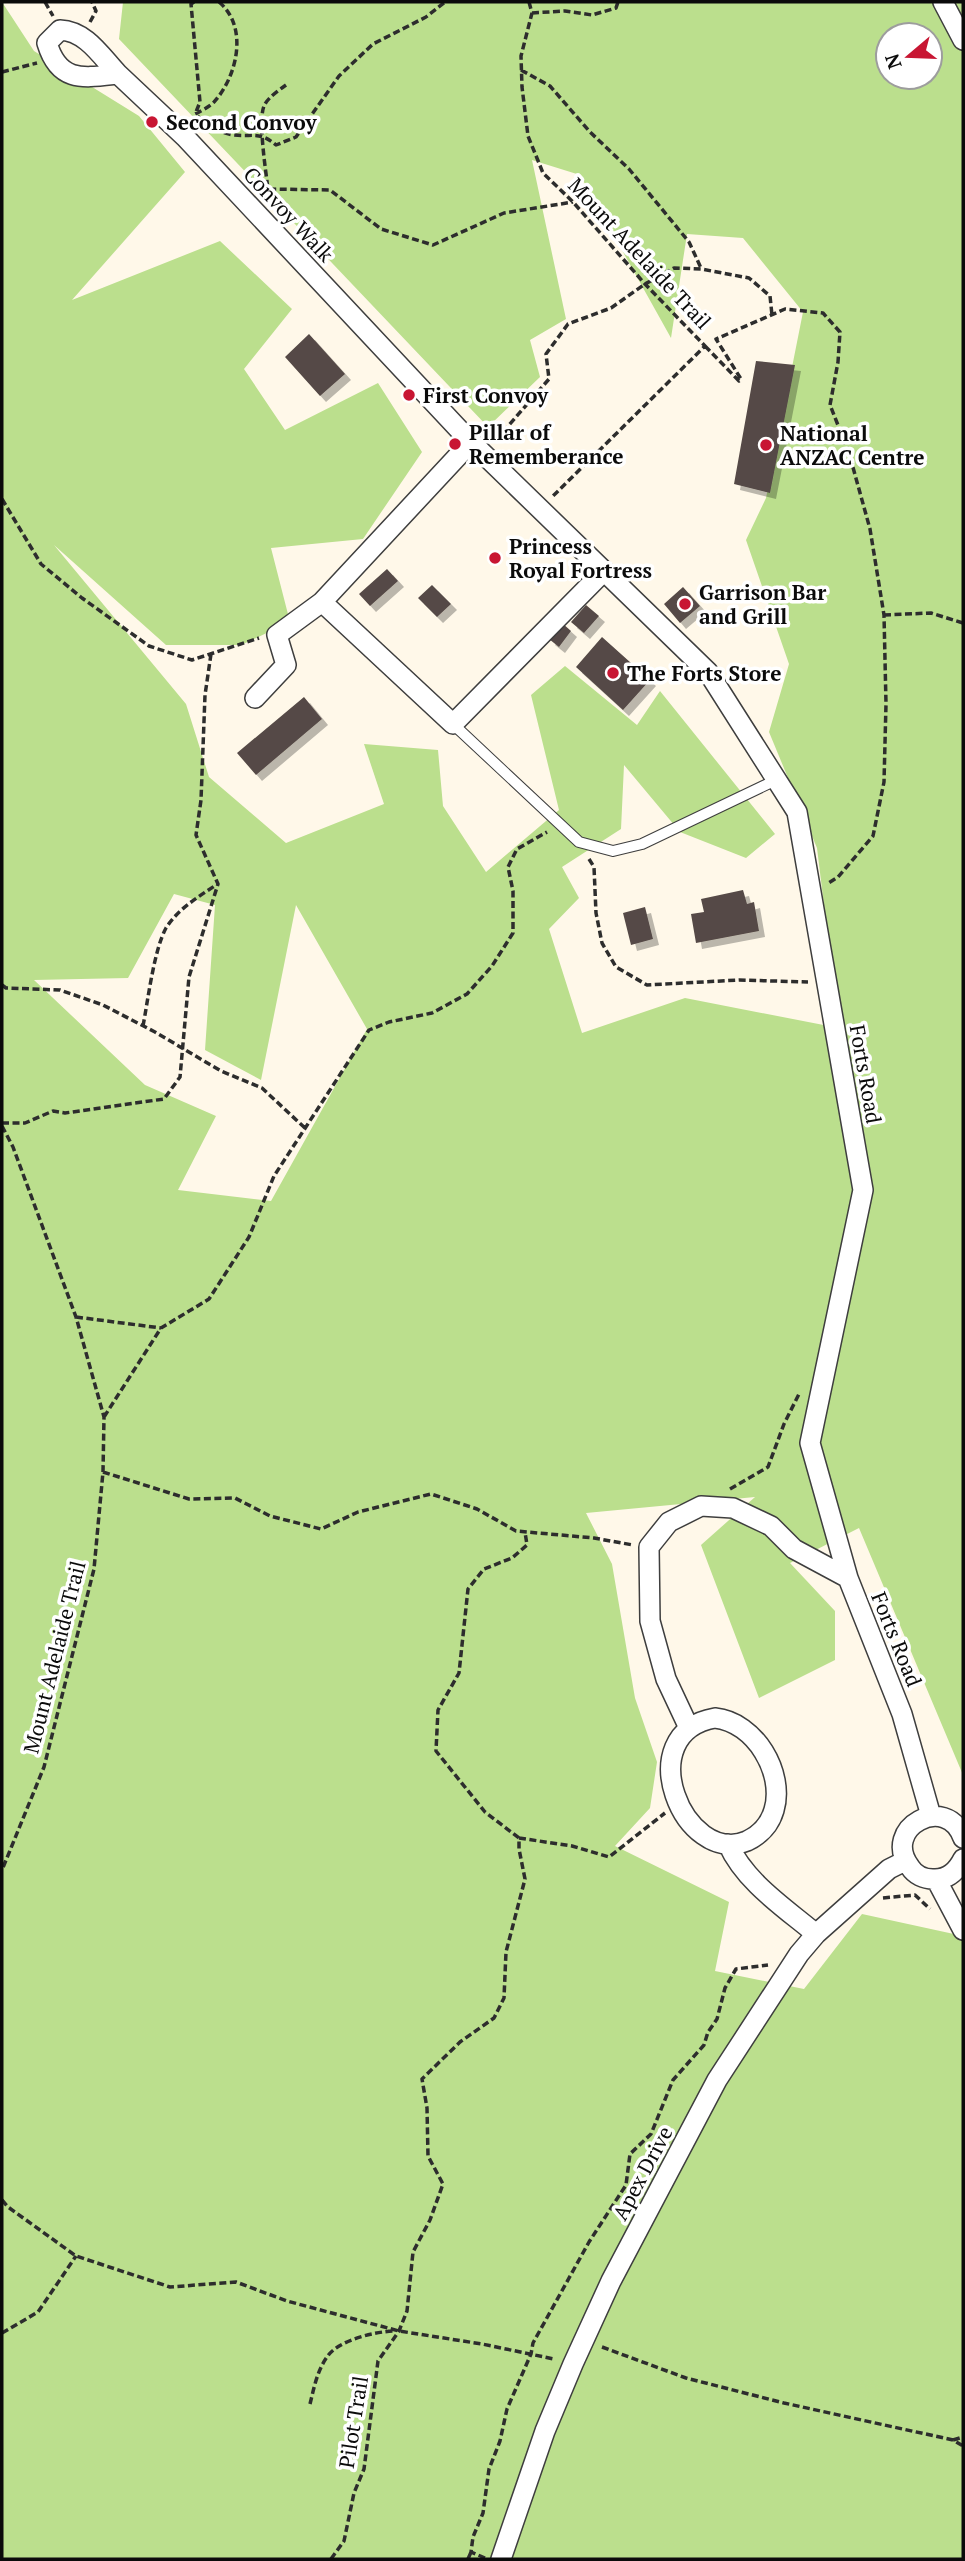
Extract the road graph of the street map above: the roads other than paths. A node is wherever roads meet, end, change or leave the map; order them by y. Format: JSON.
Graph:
{"nodes":[{"id":1,"x":943,"y":2,"type":"edge"},
{"id":2,"x":963,"y":40,"type":"edge"},
{"id":3,"x":118,"y":74,"type":"junction"},
{"id":4,"x":478,"y":448,"type":"junction"},
{"id":5,"x":604,"y":572,"type":"junction"},
{"id":6,"x":322,"y":602,"type":"junction"},
{"id":7,"x":256,"y":698,"type":"dead end"},
{"id":8,"x":453,"y":724,"type":"junction"},
{"id":9,"x":776,"y":780,"type":"junction"},
{"id":10,"x":848,"y":1578,"type":"junction"},
{"id":11,"x":689,"y":1728,"type":"junction"},
{"id":12,"x":931,"y":1816,"type":"junction"},
{"id":13,"x":963,"y":1838,"type":"edge"},
{"id":14,"x":728,"y":1844,"type":"junction"},
{"id":15,"x":905,"y":1861,"type":"junction"},
{"id":16,"x":961,"y":1869,"type":"edge"},
{"id":17,"x":936,"y":1880,"type":"junction"},
{"id":18,"x":963,"y":1930,"type":"edge"},
{"id":19,"x":816,"y":1934,"type":"junction"},
{"id":20,"x":501,"y":2559,"type":"edge"}],
"edges":[{"from":1,"to":2,"type":"street"},
{"from":3,"to":3,"type":"street"},
{"from":3,"to":4,"type":"street","name":"Convoy Walk"},
{"from":4,"to":5,"type":"street","name":"Forts Road"},
{"from":4,"to":6,"type":"street"},
{"from":5,"to":8,"type":"street"},
{"from":5,"to":9,"type":"street","name":"Forts Road"},
{"from":6,"to":7,"type":"street"},
{"from":6,"to":8,"type":"street"},
{"from":8,"to":9,"type":"lane"},
{"from":9,"to":10,"type":"street","name":"Forts Road"},
{"from":10,"to":11,"type":"street"},
{"from":10,"to":12,"type":"street","name":"Forts Road"},
{"from":11,"to":14,"type":"street"},
{"from":11,"to":14,"type":"street"},
{"from":12,"to":13,"type":"street"},
{"from":12,"to":15,"type":"street"},
{"from":14,"to":19,"type":"street"},
{"from":15,"to":17,"type":"street"},
{"from":15,"to":19,"type":"street","name":"Apex Drive"},
{"from":16,"to":17,"type":"street"},
{"from":17,"to":18,"type":"street"},
{"from":19,"to":20,"type":"street","name":"Apex Drive"}]}
